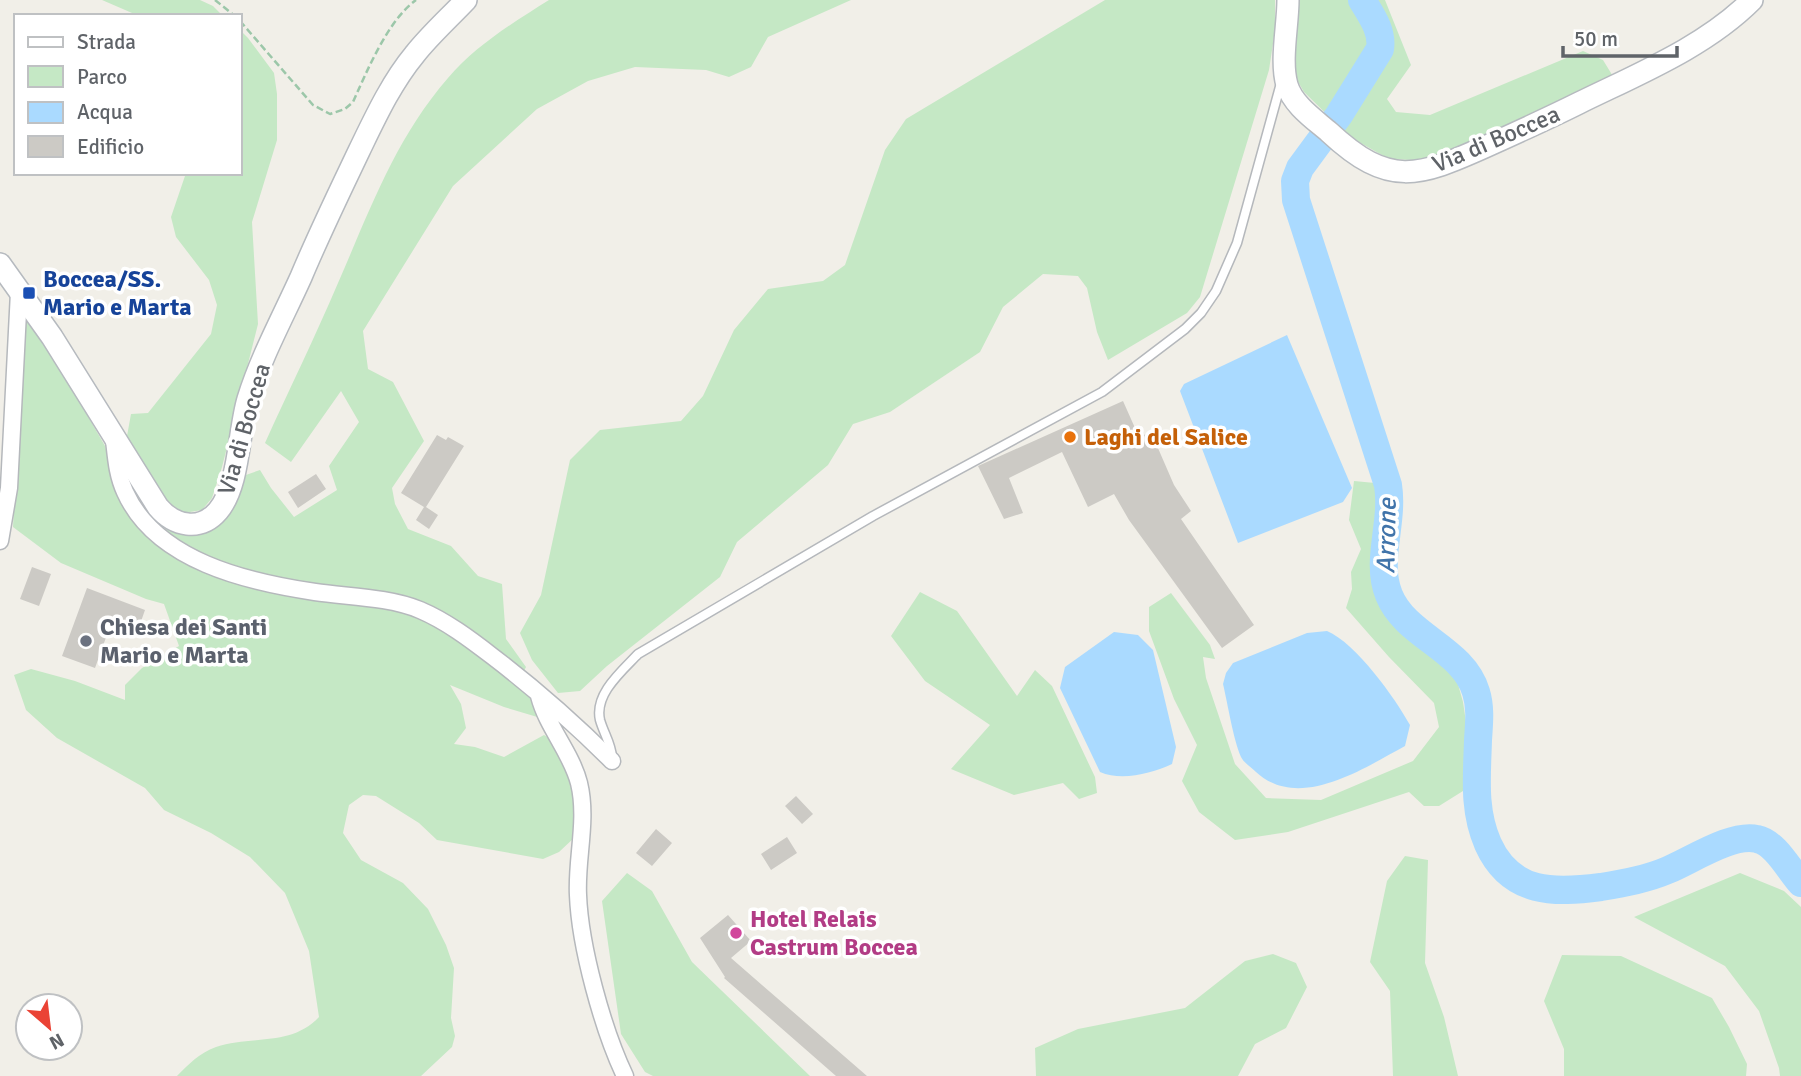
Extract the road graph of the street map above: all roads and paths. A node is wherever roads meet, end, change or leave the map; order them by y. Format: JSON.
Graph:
{"nodes":[{"id":1,"x":215,"y":0,"type":"edge"},
{"id":2,"x":416,"y":0,"type":"edge"},
{"id":3,"x":466,"y":0,"type":"edge"},
{"id":4,"x":1288,"y":0,"type":"edge"},
{"id":5,"x":1752,"y":0,"type":"edge"},
{"id":6,"x":232,"y":14,"type":"edge"},
{"id":7,"x":242,"y":23,"type":"edge"},
{"id":8,"x":1285,"y":71,"type":"junction"},
{"id":9,"x":0,"y":264,"type":"edge"},
{"id":10,"x":19,"y":292,"type":"junction"},
{"id":11,"x":114,"y":440,"type":"junction"},
{"id":12,"x":0,"y":541,"type":"edge"},
{"id":13,"x":539,"y":693,"type":"junction"},
{"id":14,"x":612,"y":761,"type":"joint"},
{"id":15,"x":625,"y":1076,"type":"edge"}],
"edges":[{"from":1,"to":6,"type":"path"},
{"from":2,"to":7,"type":"path"},
{"from":3,"to":11,"type":"street","name":"Via di Boccea"},
{"from":4,"to":8,"type":"street","name":"Via di Boccea"},
{"from":5,"to":8,"type":"street","name":"Via di Boccea"},
{"from":8,"to":14,"type":"lane"},
{"from":9,"to":10,"type":"street","name":"Via di Boccea"},
{"from":10,"to":11,"type":"street","name":"Via di Boccea"},
{"from":10,"to":12,"type":"street"},
{"from":11,"to":13,"type":"street"},
{"from":13,"to":14,"type":"street"},
{"from":13,"to":15,"type":"street"}]}
